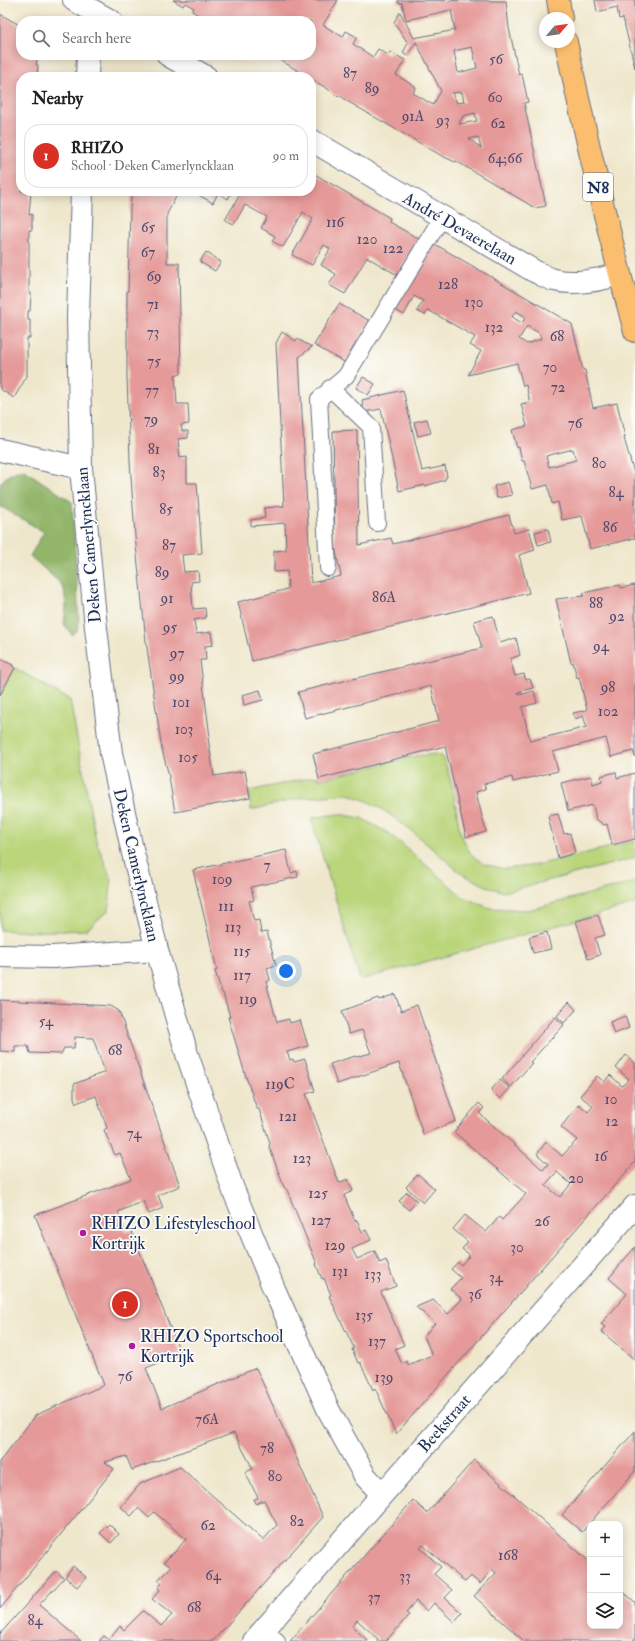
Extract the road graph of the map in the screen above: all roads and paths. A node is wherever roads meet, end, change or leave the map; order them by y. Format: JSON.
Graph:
{"nodes":[{"id":1,"x":74,"y":0,"type":"edge"},
{"id":2,"x":558,"y":0,"type":"edge"},
{"id":3,"x":560,"y":12,"type":"edge"},
{"id":4,"x":99,"y":13,"type":"edge"},
{"id":5,"x":567,"y":48,"type":"edge"},
{"id":6,"x":88,"y":60,"type":"edge"},
{"id":7,"x":177,"y":60,"type":"edge"},
{"id":8,"x":87,"y":72,"type":"edge"},
{"id":9,"x":197,"y":72,"type":"edge"},
{"id":10,"x":316,"y":143,"type":"edge"},
{"id":11,"x":82,"y":196,"type":"edge"},
{"id":12,"x":442,"y":217,"type":"junction"},
{"id":13,"x":619,"y":274,"type":"junction"},
{"id":14,"x":631,"y":298,"type":"edge"},
{"id":15,"x":635,"y":331,"type":"edge"},
{"id":16,"x":330,"y":388,"type":"junction"},
{"id":17,"x":0,"y":450,"type":"edge"},
{"id":18,"x":81,"y":468,"type":"junction"},
{"id":19,"x":376,"y":523,"type":"dead end"},
{"id":20,"x":328,"y":568,"type":"dead end"},
{"id":21,"x":157,"y":950,"type":"junction"},
{"id":22,"x":0,"y":956,"type":"edge"},
{"id":23,"x":635,"y":1206,"type":"edge"},
{"id":24,"x":382,"y":1494,"type":"junction"},
{"id":25,"x":265,"y":1637,"type":"edge"}],
"edges":[{"from":1,"to":4,"type":"street"},
{"from":2,"to":3,"type":"main road"},
{"from":5,"to":13,"type":"main road","number":"N8"},
{"from":6,"to":8,"type":"street"},
{"from":7,"to":9,"type":"street"},
{"from":10,"to":12,"type":"street","name":"André Devaerelaan"},
{"from":11,"to":18,"type":"street","name":"Deken Camerlyncklaan"},
{"from":12,"to":13,"type":"street","name":"André Devaerelaan"},
{"from":12,"to":16,"type":"lane"},
{"from":13,"to":14,"type":"main road","number":"N8"},
{"from":14,"to":15,"type":"main road","number":"N8"},
{"from":16,"to":19,"type":"lane"},
{"from":16,"to":20,"type":"lane"},
{"from":17,"to":18,"type":"street"},
{"from":18,"to":21,"type":"street","name":"Deken Camerlyncklaan"},
{"from":21,"to":22,"type":"street"},
{"from":21,"to":24,"type":"street","name":"Deken Camerlyncklaan"},
{"from":23,"to":24,"type":"street","name":"Beekstraat"},
{"from":24,"to":25,"type":"street","name":"Beekstraat"}]}
